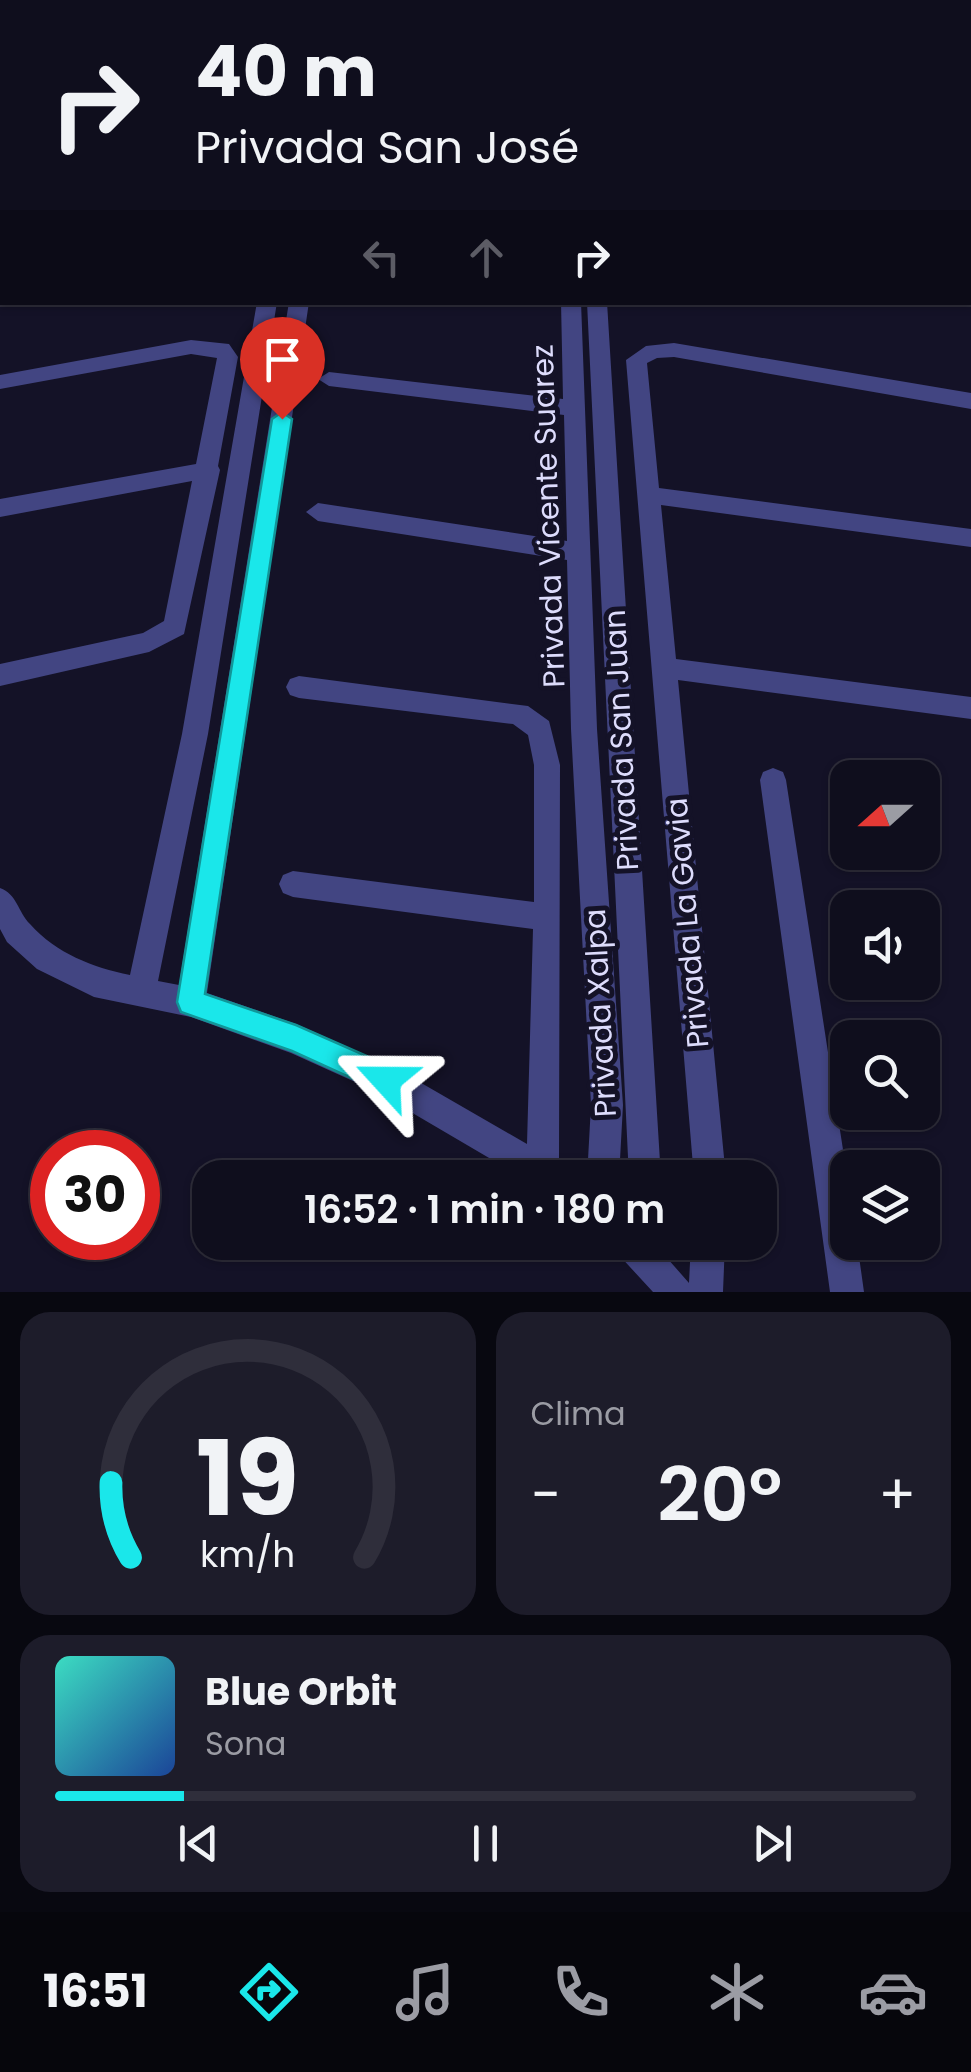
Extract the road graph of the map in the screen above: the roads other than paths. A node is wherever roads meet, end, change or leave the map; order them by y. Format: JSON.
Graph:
{"nodes":[{"id":1,"x":267,"y":305,"type":"edge"},
{"id":2,"x":299,"y":305,"type":"edge"},
{"id":3,"x":571,"y":305,"type":"edge"},
{"id":4,"x":597,"y":305,"type":"edge"},
{"id":5,"x":329,"y":379,"type":"dead end"},
{"id":6,"x":0,"y":382,"type":"edge"},
{"id":7,"x":971,"y":401,"type":"edge"},
{"id":8,"x":574,"y":408,"type":"junction"},
{"id":9,"x":208,"y":470,"type":"junction"},
{"id":10,"x":651,"y":495,"type":"junction"},
{"id":11,"x":0,"y":508,"type":"edge"},
{"id":12,"x":318,"y":512,"type":"dead end"},
{"id":13,"x":971,"y":538,"type":"edge"},
{"id":14,"x":576,"y":552,"type":"junction"},
{"id":15,"x":665,"y":668,"type":"junction"},
{"id":16,"x":0,"y":674,"type":"edge"},
{"id":17,"x":299,"y":688,"type":"dead end"},
{"id":18,"x":971,"y":708,"type":"edge"},
{"id":19,"x":584,"y":728,"type":"joint"},
{"id":20,"x":773,"y":780,"type":"dead end"},
{"id":21,"x":293,"y":884,"type":"dead end"},
{"id":22,"x":2,"y":914,"type":"edge"},
{"id":23,"x":548,"y":917,"type":"junction"},
{"id":24,"x":141,"y":991,"type":"junction"},
{"id":25,"x":190,"y":1002,"type":"junction"},
{"id":26,"x":526,"y":1160,"type":"edge"},
{"id":27,"x":549,"y":1160,"type":"edge"},
{"id":28,"x":604,"y":1160,"type":"edge"},
{"id":29,"x":644,"y":1160,"type":"edge"},
{"id":30,"x":708,"y":1160,"type":"edge"},
{"id":31,"x":650,"y":1260,"type":"edge"},
{"id":32,"x":707,"y":1260,"type":"edge"},
{"id":33,"x":676,"y":1292,"type":"edge"},
{"id":34,"x":706,"y":1292,"type":"edge"},
{"id":35,"x":846,"y":1292,"type":"edge"}],
"edges":[{"from":1,"to":24,"type":"street"},
{"from":2,"to":25,"type":"street"},
{"from":3,"to":8,"type":"street","name":"Privada Vicente Suarez"},
{"from":4,"to":29,"type":"street","name":"Privada San Juan"},
{"from":5,"to":8,"type":"street"},
{"from":6,"to":9,"type":"street"},
{"from":7,"to":10,"type":"street","name":"Privada La Gavia"},
{"from":8,"to":14,"type":"street","name":"Privada Vicente Suarez"},
{"from":9,"to":11,"type":"street"},
{"from":9,"to":16,"type":"street"},
{"from":10,"to":13,"type":"street"},
{"from":10,"to":15,"type":"street","name":"Privada La Gavia"},
{"from":12,"to":14,"type":"street"},
{"from":14,"to":19,"type":"street","name":"Privada Vicente Suarez"},
{"from":15,"to":18,"type":"street"},
{"from":15,"to":30,"type":"street","name":"Privada La Gavia"},
{"from":17,"to":23,"type":"street"},
{"from":19,"to":28,"type":"street","name":"Privada Xalpa"},
{"from":20,"to":35,"type":"street"},
{"from":21,"to":23,"type":"street"},
{"from":22,"to":24,"type":"street"},
{"from":23,"to":27,"type":"street"},
{"from":24,"to":25,"type":"street"},
{"from":25,"to":26,"type":"street"},
{"from":31,"to":33,"type":"street"},
{"from":32,"to":34,"type":"street"}]}
